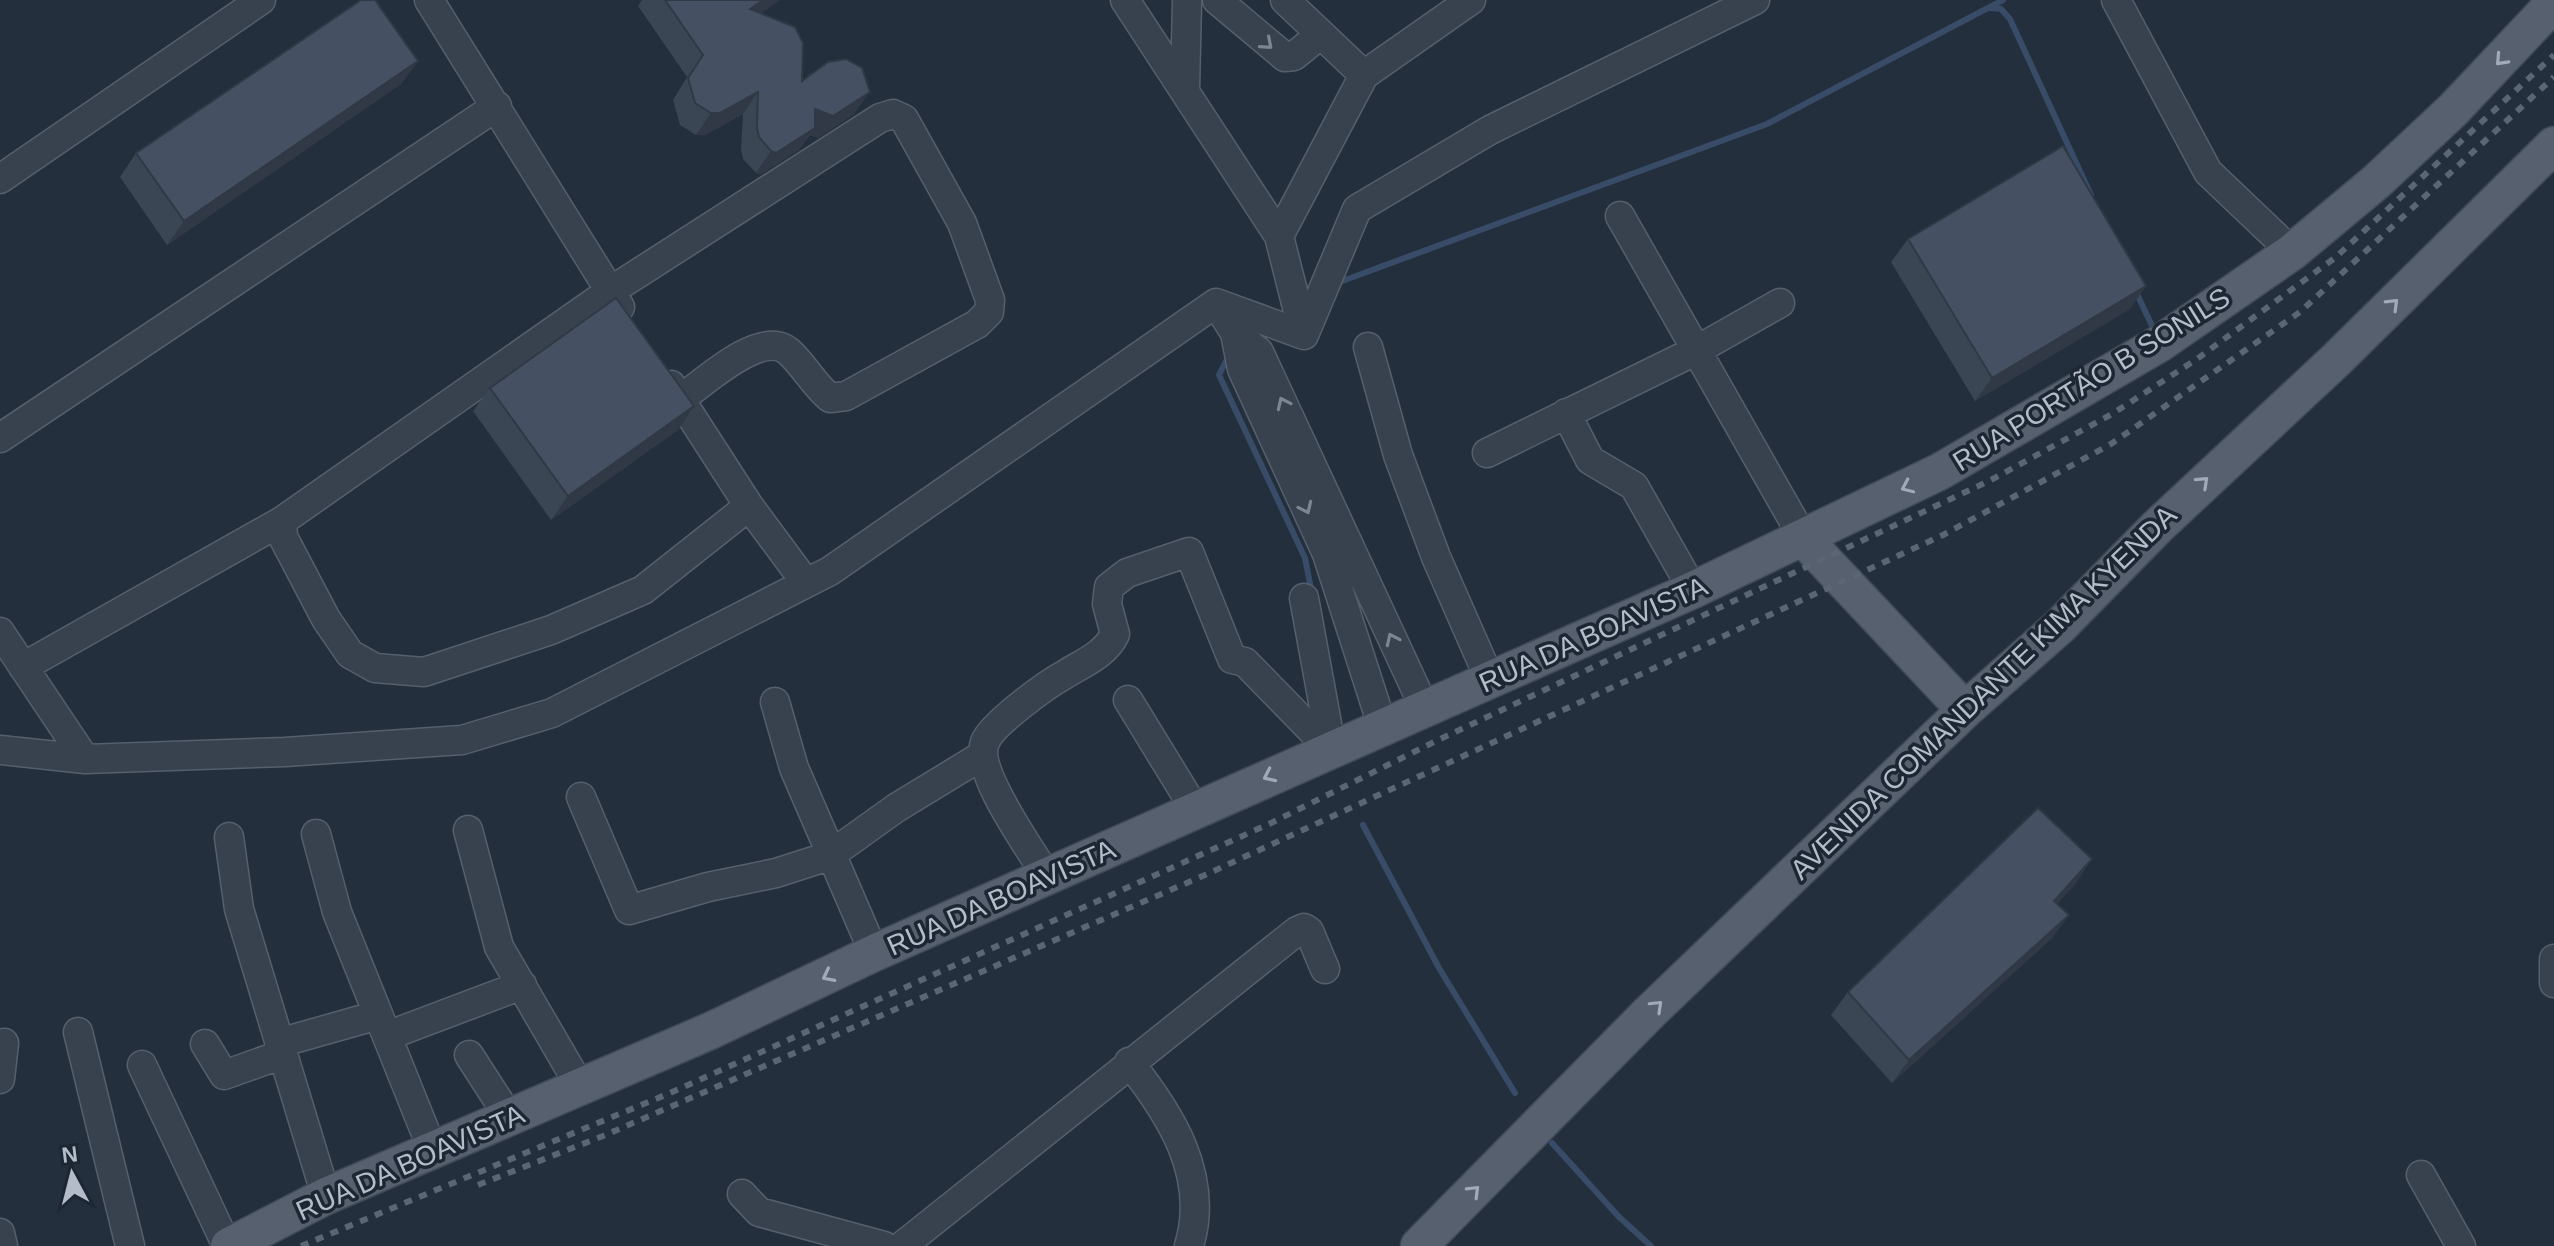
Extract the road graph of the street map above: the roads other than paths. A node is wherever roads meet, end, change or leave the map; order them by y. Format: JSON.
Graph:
{"nodes":[{"id":1,"x":261,"y":0,"type":"edge"},
{"id":2,"x":429,"y":0,"type":"edge"},
{"id":3,"x":1125,"y":0,"type":"edge"},
{"id":4,"x":1187,"y":0,"type":"edge"},
{"id":5,"x":1217,"y":0,"type":"edge"},
{"id":6,"x":1285,"y":0,"type":"edge"},
{"id":7,"x":1471,"y":0,"type":"edge"},
{"id":8,"x":1755,"y":0,"type":"edge"},
{"id":9,"x":2116,"y":0,"type":"edge"},
{"id":10,"x":2554,"y":3,"type":"edge"},
{"id":11,"x":1321,"y":34,"type":"junction"},
{"id":12,"x":1364,"y":75,"type":"junction"},
{"id":13,"x":1185,"y":90,"type":"junction"},
{"id":14,"x":497,"y":106,"type":"junction"},
{"id":15,"x":2554,"y":145,"type":"edge"},
{"id":16,"x":0,"y":179,"type":"edge"},
{"id":17,"x":1620,"y":216,"type":"dead end"},
{"id":18,"x":1279,"y":236,"type":"junction"},
{"id":19,"x":2292,"y":252,"type":"junction"},
{"id":20,"x":609,"y":292,"type":"junction"},
{"id":21,"x":1216,"y":303,"type":"junction"},
{"id":22,"x":1780,"y":303,"type":"dead end"},
{"id":23,"x":633,"y":328,"type":"edge"},
{"id":24,"x":1235,"y":333,"type":"junction"},
{"id":25,"x":1304,"y":335,"type":"junction"},
{"id":26,"x":1368,"y":347,"type":"dead end"},
{"id":27,"x":1697,"y":350,"type":"junction"},
{"id":28,"x":657,"y":363,"type":"edge"},
{"id":29,"x":681,"y":399,"type":"junction"},
{"id":30,"x":1566,"y":413,"type":"junction"},
{"id":31,"x":0,"y":438,"type":"edge"},
{"id":32,"x":1487,"y":453,"type":"dead end"},
{"id":33,"x":749,"y":506,"type":"junction"},
{"id":34,"x":282,"y":521,"type":"junction"},
{"id":35,"x":1790,"y":545,"type":"junction"},
{"id":36,"x":806,"y":583,"type":"junction"},
{"id":37,"x":1693,"y":590,"type":"junction"},
{"id":38,"x":1304,"y":598,"type":"dead end"},
{"id":39,"x":0,"y":632,"type":"edge"},
{"id":40,"x":23,"y":667,"type":"junction"},
{"id":41,"x":1490,"y":680,"type":"junction"},
{"id":42,"x":1128,"y":700,"type":"dead end"},
{"id":43,"x":775,"y":702,"type":"dead end"},
{"id":44,"x":1425,"y":709,"type":"junction"},
{"id":45,"x":1965,"y":710,"type":"junction"},
{"id":46,"x":1383,"y":728,"type":"junction"},
{"id":47,"x":0,"y":750,"type":"edge"},
{"id":48,"x":1332,"y":751,"type":"junction"},
{"id":49,"x":983,"y":755,"type":"junction"},
{"id":50,"x":85,"y":759,"type":"junction"},
{"id":51,"x":581,"y":797,"type":"dead end"},
{"id":52,"x":1196,"y":811,"type":"junction"},
{"id":53,"x":468,"y":830,"type":"dead end"},
{"id":54,"x":316,"y":834,"type":"dead end"},
{"id":55,"x":229,"y":837,"type":"dead end"},
{"id":56,"x":829,"y":856,"type":"junction"},
{"id":57,"x":1048,"y":878,"type":"junction"},
{"id":58,"x":874,"y":953,"type":"junction"},
{"id":59,"x":2554,"y":959,"type":"edge"},
{"id":60,"x":1325,"y":969,"type":"dead end"},
{"id":61,"x":2554,"y":983,"type":"edge"},
{"id":62,"x":522,"y":985,"type":"junction"},
{"id":63,"x":382,"y":1026,"type":"junction"},
{"id":64,"x":78,"y":1032,"type":"dead end"},
{"id":65,"x":4,"y":1043,"type":"dead end"},
{"id":66,"x":205,"y":1044,"type":"dead end"},
{"id":67,"x":281,"y":1049,"type":"junction"},
{"id":68,"x":469,"y":1055,"type":"dead end"},
{"id":69,"x":1129,"y":1062,"type":"junction"},
{"id":70,"x":142,"y":1065,"type":"dead end"},
{"id":71,"x":0,"y":1079,"type":"edge"},
{"id":72,"x":581,"y":1088,"type":"junction"},
{"id":73,"x":509,"y":1117,"type":"junction"},
{"id":74,"x":433,"y":1151,"type":"junction"},
{"id":75,"x":2421,"y":1175,"type":"dead end"},
{"id":76,"x":742,"y":1194,"type":"dead end"},
{"id":77,"x":326,"y":1196,"type":"junction"},
{"id":78,"x":0,"y":1233,"type":"edge"},
{"id":79,"x":3,"y":1246,"type":"edge"},
{"id":80,"x":130,"y":1246,"type":"edge"},
{"id":81,"x":228,"y":1246,"type":"edge"},
{"id":82,"x":884,"y":1246,"type":"edge"},
{"id":83,"x":902,"y":1246,"type":"edge"},
{"id":84,"x":1189,"y":1246,"type":"edge"},
{"id":85,"x":1419,"y":1246,"type":"edge"},
{"id":86,"x":2461,"y":1246,"type":"edge"}],
"edges":[{"from":1,"to":16,"type":"street"},
{"from":2,"to":14,"type":"street"},
{"from":3,"to":13,"type":"street"},
{"from":4,"to":13,"type":"street"},
{"from":5,"to":11,"type":"street","one_way":true},
{"from":6,"to":11,"type":"street"},
{"from":7,"to":12,"type":"street"},
{"from":8,"to":25,"type":"street"},
{"from":9,"to":19,"type":"street"},
{"from":10,"to":19,"type":"main road","name":"RUA PORTÃO B SONILS","one_way":true},
{"from":11,"to":12,"type":"street"},
{"from":12,"to":18,"type":"street"},
{"from":13,"to":18,"type":"street"},
{"from":14,"to":20,"type":"street"},
{"from":14,"to":31,"type":"street"},
{"from":45,"to":15,"type":"main road","name":"AVENIDA COMANDANTE KIMA KYENDA","one_way":true},
{"from":17,"to":27,"type":"street"},
{"from":18,"to":25,"type":"street"},
{"from":19,"to":35,"type":"main road","name":"RUA PORTÃO B SONILS","one_way":true},
{"from":20,"to":23,"type":"street"},
{"from":20,"to":29,"type":"street"},
{"from":20,"to":34,"type":"street"},
{"from":21,"to":24,"type":"street"},
{"from":21,"to":25,"type":"street"},
{"from":21,"to":36,"type":"street"},
{"from":22,"to":27,"type":"street"},
{"from":44,"to":24,"type":"street","one_way":true},
{"from":24,"to":46,"type":"street","one_way":true},
{"from":26,"to":41,"type":"street"},
{"from":27,"to":30,"type":"street"},
{"from":27,"to":35,"type":"street"},
{"from":28,"to":29,"type":"street"},
{"from":29,"to":33,"type":"street"},
{"from":30,"to":32,"type":"street"},
{"from":30,"to":37,"type":"street"},
{"from":33,"to":34,"type":"street"},
{"from":33,"to":36,"type":"street"},
{"from":34,"to":40,"type":"street"},
{"from":35,"to":37,"type":"main road","name":"RUA DA BOAVISTA"},
{"from":35,"to":45,"type":"main road"},
{"from":36,"to":50,"type":"street"},
{"from":37,"to":41,"type":"main road","name":"RUA DA BOAVISTA"},
{"from":38,"to":48,"type":"street"},
{"from":39,"to":40,"type":"street"},
{"from":40,"to":50,"type":"street"},
{"from":41,"to":44,"type":"main road","name":"RUA DA BOAVISTA"},
{"from":42,"to":52,"type":"street"},
{"from":43,"to":56,"type":"street"},
{"from":44,"to":46,"type":"main road","name":"RUA DA BOAVISTA"},
{"from":85,"to":45,"type":"main road","name":"AVENIDA COMANDANTE KIMA KYENDA","one_way":true},
{"from":46,"to":48,"type":"main road","name":"RUA DA BOAVISTA"},
{"from":47,"to":50,"type":"street"},
{"from":48,"to":49,"type":"street"},
{"from":48,"to":52,"type":"main road","name":"RUA DA BOAVISTA","one_way":true},
{"from":49,"to":56,"type":"street"},
{"from":49,"to":57,"type":"street"},
{"from":51,"to":56,"type":"street"},
{"from":52,"to":57,"type":"main road","name":"RUA DA BOAVISTA"},
{"from":53,"to":62,"type":"street"},
{"from":54,"to":63,"type":"street"},
{"from":55,"to":67,"type":"street"},
{"from":56,"to":58,"type":"street"},
{"from":57,"to":58,"type":"main road","name":"RUA DA BOAVISTA"},
{"from":58,"to":72,"type":"main road","name":"RUA DA BOAVISTA","one_way":true},
{"from":59,"to":61,"type":"street"},
{"from":60,"to":69,"type":"street"},
{"from":62,"to":63,"type":"street"},
{"from":62,"to":72,"type":"street"},
{"from":63,"to":67,"type":"street"},
{"from":63,"to":74,"type":"street"},
{"from":64,"to":80,"type":"street"},
{"from":65,"to":71,"type":"street"},
{"from":66,"to":67,"type":"street"},
{"from":67,"to":77,"type":"street"},
{"from":68,"to":73,"type":"street"},
{"from":69,"to":83,"type":"street"},
{"from":69,"to":84,"type":"street"},
{"from":70,"to":81,"type":"street"},
{"from":72,"to":73,"type":"main road","name":"RUA DA BOAVISTA"},
{"from":73,"to":74,"type":"main road","name":"RUA DA BOAVISTA"},
{"from":74,"to":77,"type":"main road","name":"RUA DA BOAVISTA"},
{"from":75,"to":86,"type":"street"},
{"from":76,"to":82,"type":"street"},
{"from":77,"to":81,"type":"main road","name":"RUA DA BOAVISTA"},
{"from":78,"to":79,"type":"street"}]}
